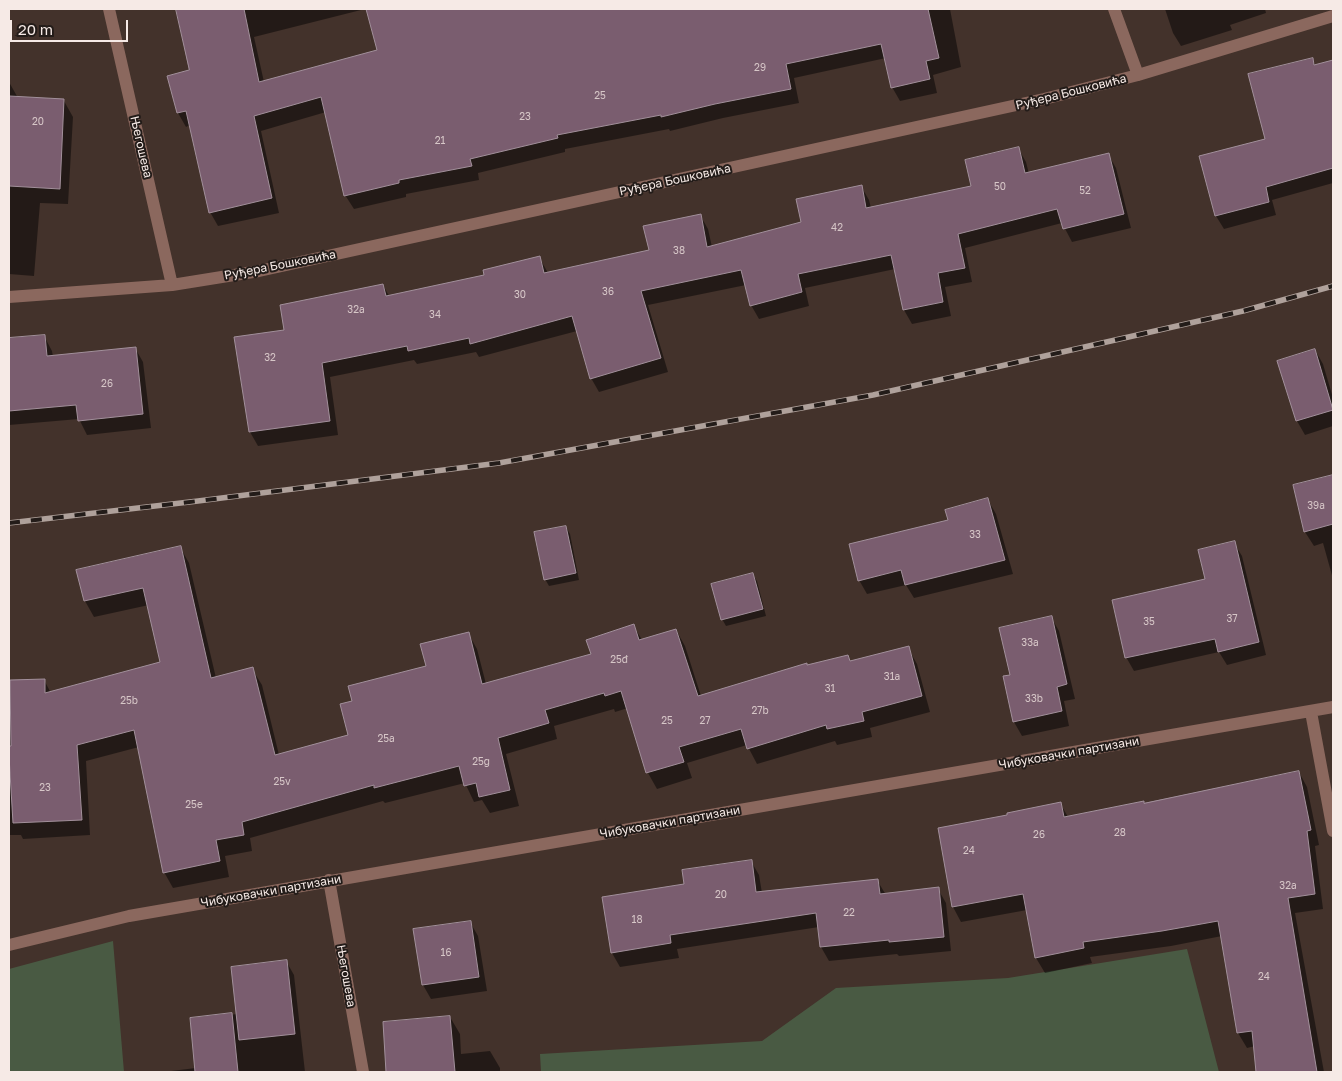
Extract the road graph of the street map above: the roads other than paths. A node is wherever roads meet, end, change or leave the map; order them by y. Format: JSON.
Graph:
{"nodes":[{"id":1,"x":109,"y":9,"type":"edge"},
{"id":2,"x":1114,"y":9,"type":"edge"},
{"id":3,"x":1333,"y":16,"type":"edge"},
{"id":4,"x":1138,"y":76,"type":"junction"},
{"id":5,"x":172,"y":285,"type":"junction"},
{"id":6,"x":9,"y":297,"type":"edge"},
{"id":7,"x":1333,"y":707,"type":"edge"},
{"id":8,"x":1311,"y":712,"type":"junction"},
{"id":9,"x":1333,"y":831,"type":"edge"},
{"id":10,"x":329,"y":880,"type":"junction"},
{"id":11,"x":9,"y":945,"type":"edge"},
{"id":12,"x":363,"y":1072,"type":"edge"}],
"edges":[{"from":1,"to":5,"type":"street","name":"Његошева"},
{"from":2,"to":4,"type":"street"},
{"from":3,"to":4,"type":"street","name":"Руђера Бошковића"},
{"from":4,"to":5,"type":"street","name":"Руђера Бошковића"},
{"from":5,"to":6,"type":"street","name":"Руђера Бошковића"},
{"from":7,"to":8,"type":"street","name":"Чибуковачки партизани"},
{"from":8,"to":9,"type":"street"},
{"from":8,"to":10,"type":"street","name":"Чибуковачки партизани"},
{"from":10,"to":11,"type":"street","name":"Чибуковачки партизани"},
{"from":10,"to":12,"type":"street","name":"Његошева"}]}
